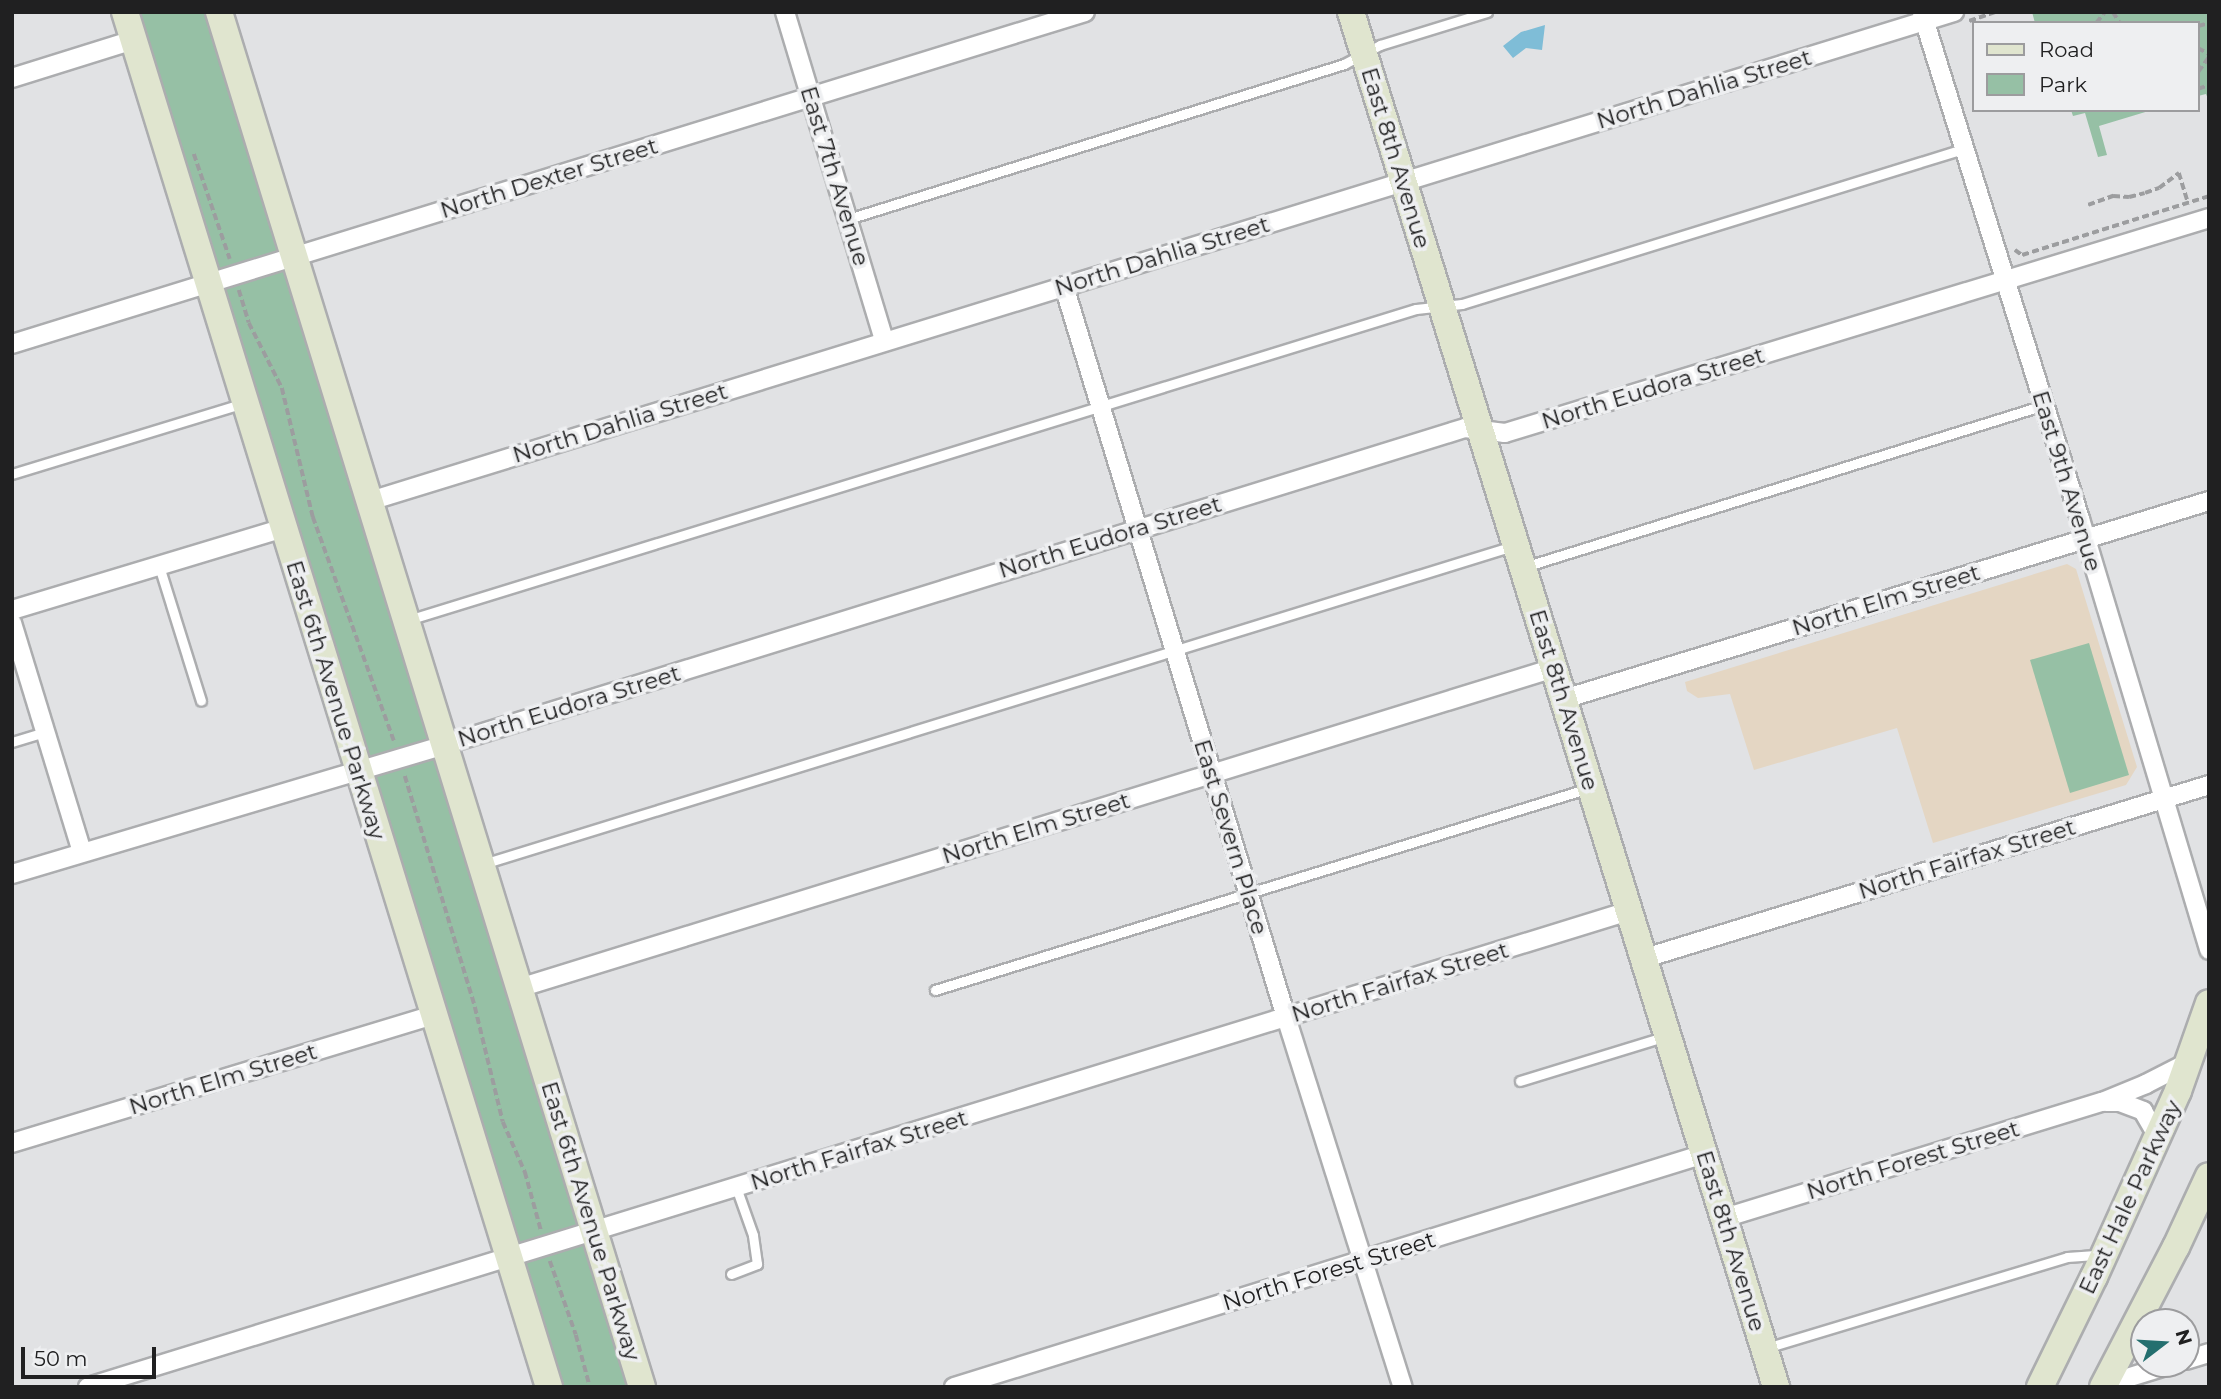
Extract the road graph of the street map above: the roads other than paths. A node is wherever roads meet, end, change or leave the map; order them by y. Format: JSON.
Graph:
{"nodes":[{"id":1,"x":125,"y":12,"type":"edge"},
{"id":2,"x":785,"y":12,"type":"edge"},
{"id":3,"x":1085,"y":12,"type":"edge"},
{"id":4,"x":1351,"y":12,"type":"edge"},
{"id":5,"x":1486,"y":12,"type":"edge"},
{"id":6,"x":221,"y":13,"type":"edge"},
{"id":7,"x":1923,"y":17,"type":"edge"},
{"id":8,"x":1959,"y":17,"type":"edge"},
{"id":9,"x":133,"y":40,"type":"junction"},
{"id":10,"x":1364,"y":54,"type":"junction"},
{"id":11,"x":12,"y":78,"type":"edge"},
{"id":12,"x":811,"y":97,"type":"junction"},
{"id":13,"x":1963,"y":149,"type":"junction"},
{"id":14,"x":1404,"y":181,"type":"junction"},
{"id":15,"x":2209,"y":218,"type":"edge"},
{"id":16,"x":848,"y":219,"type":"junction"},
{"id":17,"x":295,"y":257,"type":"junction"},
{"id":18,"x":2004,"y":281,"type":"junction"},
{"id":19,"x":208,"y":284,"type":"junction"},
{"id":20,"x":1064,"y":286,"type":"junction"},
{"id":21,"x":1442,"y":307,"type":"junction"},
{"id":22,"x":884,"y":340,"type":"junction"},
{"id":23,"x":12,"y":344,"type":"edge"},
{"id":24,"x":245,"y":403,"type":"junction"},
{"id":25,"x":2044,"y":405,"type":"junction"},
{"id":26,"x":1100,"y":406,"type":"junction"},
{"id":27,"x":1480,"y":431,"type":"junction"},
{"id":28,"x":12,"y":474,"type":"edge"},
{"id":29,"x":370,"y":501,"type":"junction"},
{"id":30,"x":2209,"y":501,"type":"edge"},
{"id":31,"x":284,"y":528,"type":"junction"},
{"id":32,"x":1137,"y":528,"type":"junction"},
{"id":33,"x":2086,"y":539,"type":"junction"},
{"id":34,"x":1519,"y":556,"type":"junction"},
{"id":35,"x":159,"y":566,"type":"junction"},
{"id":36,"x":12,"y":610,"type":"edge"},
{"id":37,"x":406,"y":620,"type":"junction"},
{"id":38,"x":12,"y":624,"type":"edge"},
{"id":39,"x":1175,"y":651,"type":"junction"},
{"id":40,"x":1554,"y":668,"type":"junction"},
{"id":41,"x":1564,"y":699,"type":"junction"},
{"id":42,"x":201,"y":701,"type":"dead end"},
{"id":43,"x":46,"y":732,"type":"junction"},
{"id":44,"x":12,"y":742,"type":"edge"},
{"id":45,"x":444,"y":745,"type":"junction"},
{"id":46,"x":358,"y":771,"type":"junction"},
{"id":47,"x":1212,"y":773,"type":"junction"},
{"id":48,"x":2209,"y":785,"type":"edge"},
{"id":49,"x":1591,"y":788,"type":"junction"},
{"id":50,"x":2165,"y":798,"type":"junction"},
{"id":51,"x":82,"y":852,"type":"junction"},
{"id":52,"x":481,"y":865,"type":"junction"},
{"id":53,"x":12,"y":874,"type":"edge"},
{"id":54,"x":1248,"y":893,"type":"junction"},
{"id":55,"x":1629,"y":911,"type":"junction"},
{"id":56,"x":2209,"y":950,"type":"edge"},
{"id":57,"x":1644,"y":958,"type":"junction"},
{"id":58,"x":519,"y":988,"type":"junction"},
{"id":59,"x":935,"y":990,"type":"dead end"},
{"id":60,"x":2209,"y":1003,"type":"edge"},
{"id":61,"x":433,"y":1015,"type":"junction"},
{"id":62,"x":1286,"y":1017,"type":"junction"},
{"id":63,"x":1668,"y":1035,"type":"junction"},
{"id":64,"x":2189,"y":1062,"type":"junction"},
{"id":65,"x":1520,"y":1081,"type":"dead end"},
{"id":66,"x":2102,"y":1102,"type":"junction"},
{"id":67,"x":2155,"y":1142,"type":"junction"},
{"id":68,"x":12,"y":1143,"type":"edge"},
{"id":69,"x":1704,"y":1154,"type":"junction"},
{"id":70,"x":2209,"y":1175,"type":"edge"},
{"id":71,"x":736,"y":1187,"type":"junction"},
{"id":72,"x":1724,"y":1218,"type":"junction"},
{"id":73,"x":594,"y":1231,"type":"junction"},
{"id":74,"x":2104,"y":1255,"type":"junction"},
{"id":75,"x":509,"y":1257,"type":"junction"},
{"id":76,"x":1362,"y":1261,"type":"junction"},
{"id":77,"x":731,"y":1274,"type":"dead end"},
{"id":78,"x":1765,"y":1349,"type":"junction"},
{"id":79,"x":2130,"y":1377,"type":"edge"},
{"id":80,"x":2102,"y":1386,"type":"edge"},
{"id":81,"x":88,"y":1387,"type":"edge"},
{"id":82,"x":549,"y":1387,"type":"edge"},
{"id":83,"x":642,"y":1387,"type":"edge"},
{"id":84,"x":954,"y":1387,"type":"edge"},
{"id":85,"x":1402,"y":1387,"type":"edge"},
{"id":86,"x":1776,"y":1387,"type":"edge"},
{"id":87,"x":2040,"y":1387,"type":"edge"}],
"edges":[{"from":1,"to":9,"type":"main road","name":"East 6th Avenue Parkway"},
{"from":2,"to":12,"type":"street","name":"East 7th Avenue"},
{"from":3,"to":12,"type":"street","name":"North Dexter Street"},
{"from":4,"to":10,"type":"main road","name":"East 8th Avenue"},
{"from":5,"to":10,"type":"lane"},
{"from":6,"to":17,"type":"main road","name":"East 6th Avenue Parkway"},
{"from":7,"to":8,"type":"street","name":"North Dahlia Street"},
{"from":7,"to":13,"type":"street","name":"East 9th Avenue"},
{"from":7,"to":14,"type":"street","name":"North Dahlia Street"},
{"from":9,"to":11,"type":"street"},
{"from":9,"to":19,"type":"main road","name":"East 6th Avenue Parkway"},
{"from":10,"to":14,"type":"main road","name":"East 8th Avenue"},
{"from":10,"to":16,"type":"lane"},
{"from":12,"to":16,"type":"street","name":"East 7th Avenue"},
{"from":12,"to":17,"type":"street","name":"North Dexter Street"},
{"from":13,"to":18,"type":"street","name":"East 9th Avenue"},
{"from":13,"to":21,"type":"lane"},
{"from":14,"to":20,"type":"street","name":"North Dahlia Street"},
{"from":14,"to":21,"type":"main road","name":"East 8th Avenue"},
{"from":15,"to":18,"type":"street","name":"North Eudora Street"},
{"from":16,"to":22,"type":"street","name":"East 7th Avenue"},
{"from":17,"to":19,"type":"street","name":"North Dexter Street"},
{"from":17,"to":29,"type":"main road","name":"East 6th Avenue Parkway"},
{"from":18,"to":25,"type":"street","name":"East 9th Avenue"},
{"from":18,"to":27,"type":"street","name":"North Eudora Street"},
{"from":19,"to":23,"type":"street","name":"North Dexter Street"},
{"from":19,"to":24,"type":"main road","name":"East 6th Avenue Parkway"},
{"from":20,"to":22,"type":"street","name":"North Dahlia Street"},
{"from":20,"to":26,"type":"street","name":"East Severn Place"},
{"from":21,"to":26,"type":"lane"},
{"from":21,"to":27,"type":"main road","name":"East 8th Avenue"},
{"from":22,"to":29,"type":"street","name":"North Dahlia Street"},
{"from":24,"to":28,"type":"lane"},
{"from":24,"to":31,"type":"main road","name":"East 6th Avenue Parkway"},
{"from":25,"to":33,"type":"street","name":"East 9th Avenue"},
{"from":25,"to":34,"type":"lane"},
{"from":26,"to":32,"type":"street","name":"East Severn Place"},
{"from":26,"to":37,"type":"lane"},
{"from":27,"to":32,"type":"street","name":"North Eudora Street"},
{"from":27,"to":34,"type":"main road","name":"East 8th Avenue"},
{"from":29,"to":37,"type":"main road","name":"East 6th Avenue Parkway"},
{"from":30,"to":33,"type":"street","name":"North Elm Street"},
{"from":31,"to":35,"type":"street"},
{"from":31,"to":46,"type":"main road","name":"East 6th Avenue Parkway"},
{"from":32,"to":39,"type":"street","name":"East Severn Place"},
{"from":32,"to":45,"type":"street","name":"North Eudora Street"},
{"from":33,"to":41,"type":"street","name":"North Elm Street"},
{"from":33,"to":50,"type":"street","name":"East 9th Avenue"},
{"from":34,"to":39,"type":"lane"},
{"from":34,"to":40,"type":"main road","name":"East 8th Avenue"},
{"from":35,"to":36,"type":"street"},
{"from":35,"to":42,"type":"lane"},
{"from":37,"to":45,"type":"main road","name":"East 6th Avenue Parkway"},
{"from":38,"to":43,"type":"street"},
{"from":39,"to":47,"type":"street","name":"East Severn Place"},
{"from":39,"to":52,"type":"lane"},
{"from":40,"to":41,"type":"main road","name":"East 8th Avenue"},
{"from":40,"to":47,"type":"street","name":"North Elm Street"},
{"from":41,"to":49,"type":"main road","name":"East 8th Avenue"},
{"from":43,"to":44,"type":"lane"},
{"from":43,"to":51,"type":"street"},
{"from":45,"to":46,"type":"street","name":"North Eudora Street"},
{"from":45,"to":52,"type":"main road","name":"East 6th Avenue Parkway"},
{"from":46,"to":51,"type":"street","name":"North Eudora Street"},
{"from":46,"to":61,"type":"main road","name":"East 6th Avenue Parkway"},
{"from":47,"to":54,"type":"street","name":"East Severn Place"},
{"from":47,"to":58,"type":"street","name":"North Elm Street"},
{"from":48,"to":50,"type":"street","name":"North Fairfax Street"},
{"from":49,"to":54,"type":"lane"},
{"from":49,"to":55,"type":"main road","name":"East 8th Avenue"},
{"from":50,"to":56,"type":"street","name":"East 9th Avenue"},
{"from":50,"to":57,"type":"street","name":"North Fairfax Street"},
{"from":51,"to":53,"type":"street","name":"North Eudora Street"},
{"from":52,"to":58,"type":"main road","name":"East 6th Avenue Parkway"},
{"from":54,"to":59,"type":"lane"},
{"from":54,"to":62,"type":"street","name":"East Severn Place"},
{"from":55,"to":57,"type":"main road","name":"East 8th Avenue"},
{"from":55,"to":62,"type":"street","name":"North Fairfax Street"},
{"from":57,"to":63,"type":"main road","name":"East 8th Avenue"},
{"from":58,"to":73,"type":"main road","name":"East 6th Avenue Parkway"},
{"from":60,"to":64,"type":"main road","name":"East Hale Parkway"},
{"from":61,"to":68,"type":"street","name":"North Elm Street"},
{"from":61,"to":75,"type":"main road","name":"East 6th Avenue Parkway"},
{"from":62,"to":71,"type":"street","name":"North Fairfax Street"},
{"from":62,"to":76,"type":"street","name":"East Severn Place"},
{"from":63,"to":65,"type":"lane"},
{"from":63,"to":69,"type":"main road","name":"East 8th Avenue"},
{"from":64,"to":66,"type":"street","name":"North Forest Street"},
{"from":64,"to":67,"type":"main road","name":"East Hale Parkway"},
{"from":66,"to":67,"type":"street","name":"North Forest Street"},
{"from":66,"to":72,"type":"street","name":"North Forest Street"},
{"from":67,"to":74,"type":"main road","name":"East Hale Parkway"},
{"from":69,"to":72,"type":"main road","name":"East 8th Avenue"},
{"from":69,"to":76,"type":"street","name":"North Forest Street"},
{"from":70,"to":80,"type":"main road"},
{"from":71,"to":73,"type":"street","name":"North Fairfax Street"},
{"from":71,"to":77,"type":"lane"},
{"from":72,"to":78,"type":"main road","name":"East 8th Avenue"},
{"from":73,"to":75,"type":"street","name":"North Fairfax Street"},
{"from":73,"to":83,"type":"main road","name":"East 6th Avenue Parkway"},
{"from":74,"to":78,"type":"lane"},
{"from":74,"to":87,"type":"main road","name":"East Hale Parkway"},
{"from":75,"to":81,"type":"street","name":"North Fairfax Street"},
{"from":75,"to":82,"type":"main road","name":"East 6th Avenue Parkway"},
{"from":76,"to":84,"type":"street","name":"North Forest Street"},
{"from":76,"to":85,"type":"street","name":"East Severn Place"},
{"from":78,"to":86,"type":"main road","name":"East 8th Avenue"},
{"from":79,"to":80,"type":"street"}]}
